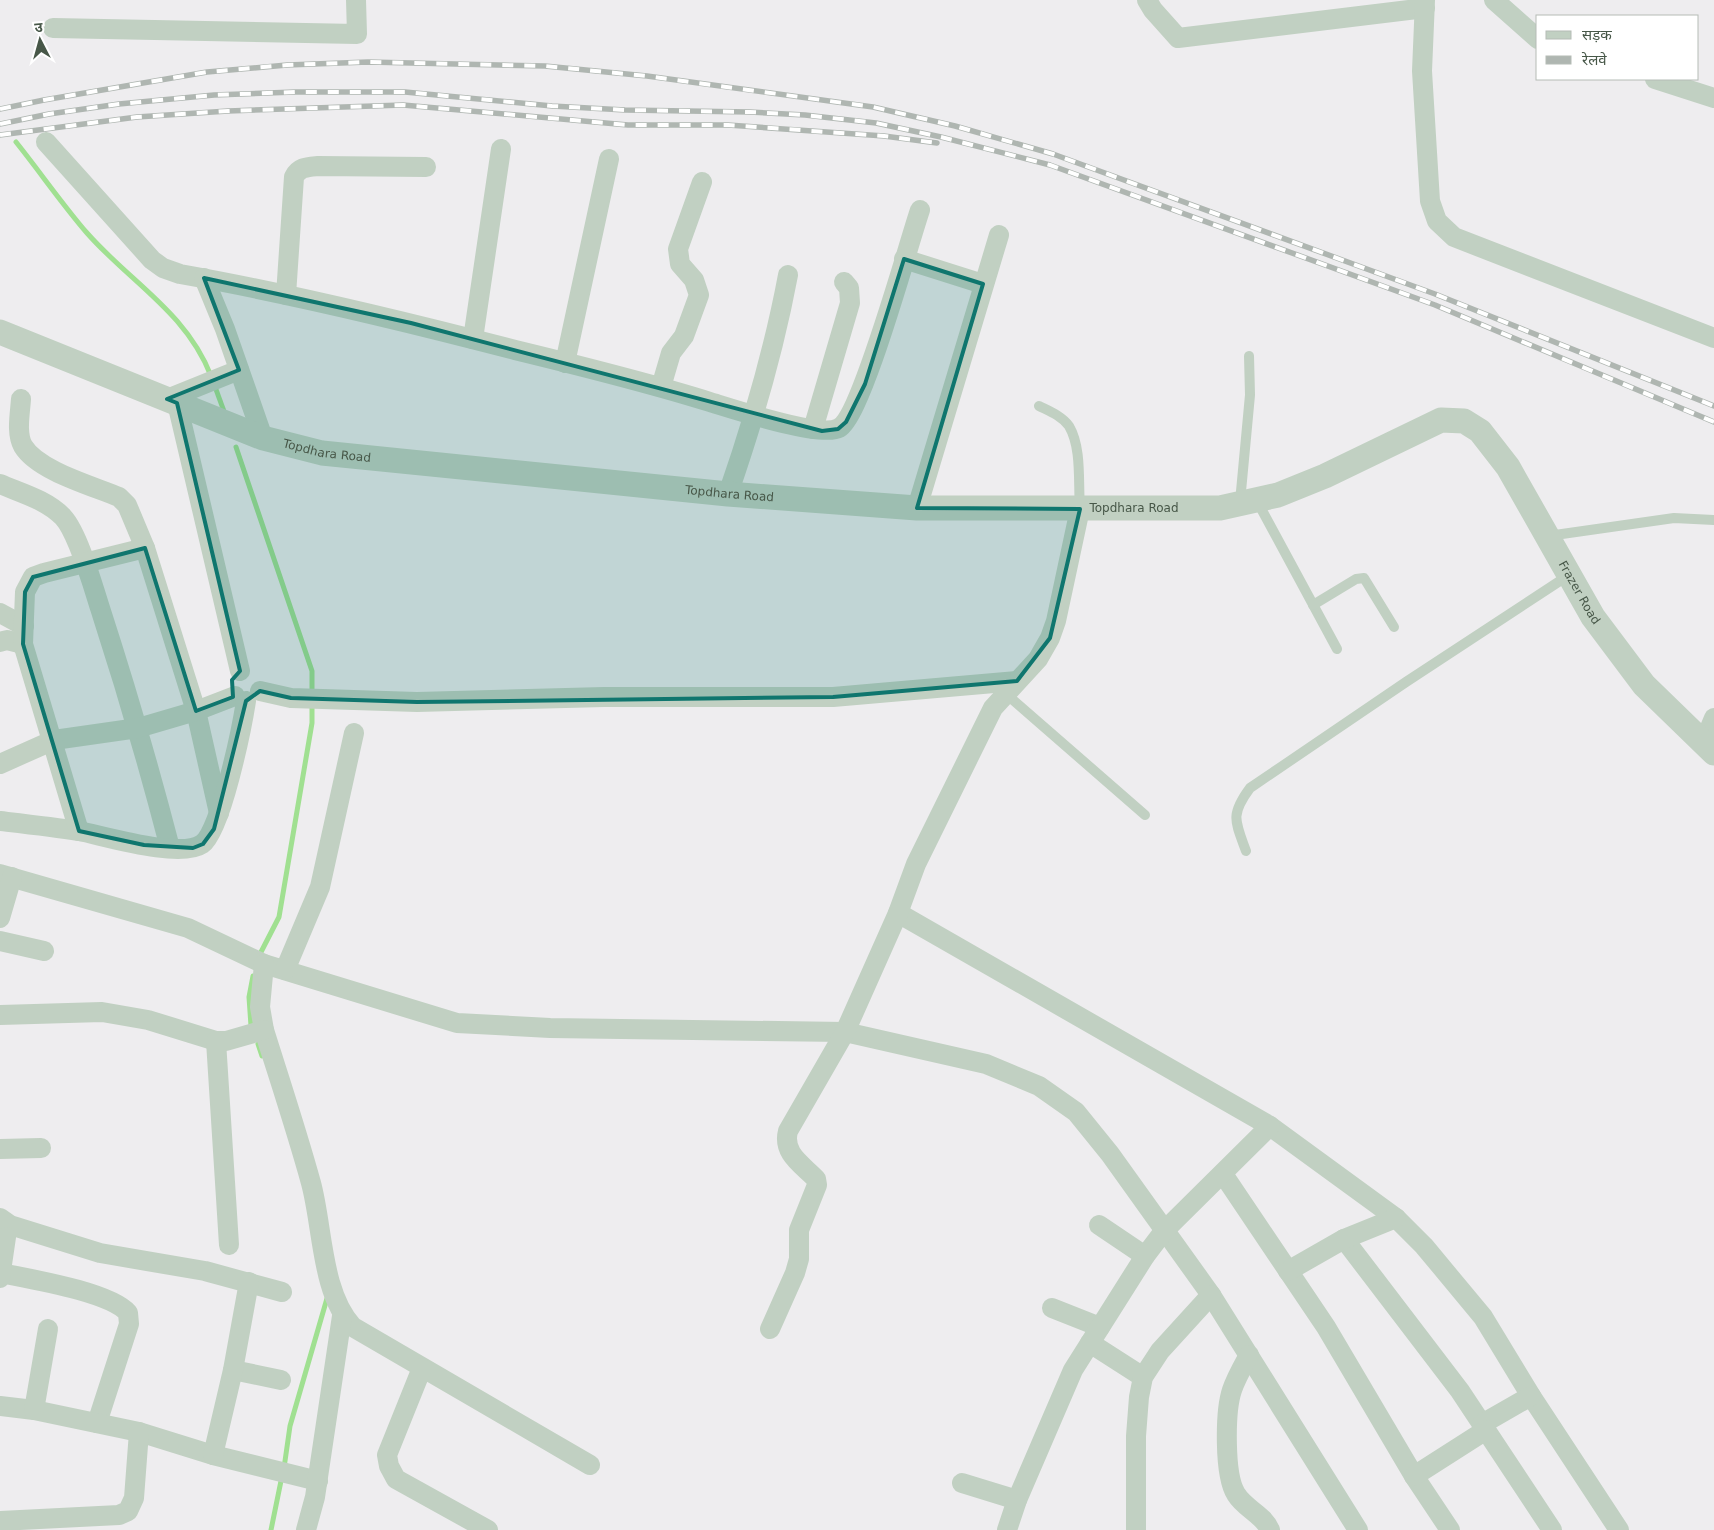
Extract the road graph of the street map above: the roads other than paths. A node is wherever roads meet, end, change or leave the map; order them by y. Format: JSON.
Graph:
{"nodes":[{"id":1,"x":356,"y":0,"type":"edge"},
{"id":2,"x":1147,"y":0,"type":"edge"},
{"id":3,"x":1494,"y":0,"type":"edge"},
{"id":4,"x":1425,"y":4,"type":"edge"},
{"id":5,"x":53,"y":28,"type":"dead end"},
{"id":6,"x":1536,"y":37,"type":"edge"},
{"id":7,"x":1658,"y":80,"type":"edge"},
{"id":8,"x":1714,"y":98,"type":"edge"},
{"id":9,"x":46,"y":142,"type":"dead end"},
{"id":10,"x":501,"y":150,"type":"dead end"},
{"id":11,"x":609,"y":159,"type":"dead end"},
{"id":12,"x":426,"y":167,"type":"dead end"},
{"id":13,"x":702,"y":182,"type":"dead end"},
{"id":14,"x":920,"y":210,"type":"dead end"},
{"id":15,"x":999,"y":235,"type":"dead end"},
{"id":16,"x":904,"y":259,"type":"junction"},
{"id":17,"x":788,"y":275,"type":"dead end"},
{"id":18,"x":204,"y":278,"type":"junction"},
{"id":19,"x":844,"y":282,"type":"dead end"},
{"id":20,"x":983,"y":284,"type":"junction"},
{"id":21,"x":286,"y":295,"type":"junction"},
{"id":22,"x":0,"y":332,"type":"edge"},
{"id":23,"x":1714,"y":338,"type":"edge"},
{"id":24,"x":473,"y":339,"type":"junction"},
{"id":25,"x":1249,"y":356,"type":"dead end"},
{"id":26,"x":565,"y":362,"type":"junction"},
{"id":27,"x":231,"y":374,"type":"junction"},
{"id":28,"x":661,"y":387,"type":"junction"},
{"id":29,"x":179,"y":397,"type":"junction"},
{"id":30,"x":21,"y":400,"type":"dead end"},
{"id":31,"x":1040,"y":406,"type":"dead end"},
{"id":32,"x":756,"y":416,"type":"junction"},
{"id":33,"x":1464,"y":421,"type":"joint"},
{"id":34,"x":813,"y":429,"type":"junction"},
{"id":35,"x":263,"y":438,"type":"junction"},
{"id":36,"x":0,"y":484,"type":"edge"},
{"id":37,"x":728,"y":494,"type":"junction"},
{"id":38,"x":1248,"y":502,"type":"junction"},
{"id":39,"x":917,"y":508,"type":"junction"},
{"id":40,"x":1080,"y":510,"type":"junction"},
{"id":41,"x":1714,"y":520,"type":"edge"},
{"id":42,"x":1547,"y":536,"type":"junction"},
{"id":43,"x":144,"y":548,"type":"junction"},
{"id":44,"x":86,"y":562,"type":"junction"},
{"id":45,"x":1569,"y":575,"type":"junction"},
{"id":46,"x":1313,"y":605,"type":"junction"},
{"id":47,"x":0,"y":613,"type":"edge"},
{"id":48,"x":1394,"y":627,"type":"dead end"},
{"id":49,"x":24,"y":635,"type":"junction"},
{"id":50,"x":0,"y":642,"type":"edge"},
{"id":51,"x":1337,"y":649,"type":"dead end"},
{"id":52,"x":1011,"y":687,"type":"junction"},
{"id":53,"x":247,"y":696,"type":"junction"},
{"id":54,"x":196,"y":711,"type":"junction"},
{"id":55,"x":1714,"y":718,"type":"edge"},
{"id":56,"x":138,"y":728,"type":"junction"},
{"id":57,"x":354,"y":733,"type":"dead end"},
{"id":58,"x":54,"y":740,"type":"junction"},
{"id":59,"x":1709,"y":748,"type":"edge"},
{"id":60,"x":0,"y":764,"type":"edge"},
{"id":61,"x":218,"y":813,"type":"junction"},
{"id":62,"x":1145,"y":815,"type":"dead end"},
{"id":63,"x":0,"y":821,"type":"edge"},
{"id":64,"x":79,"y":831,"type":"junction"},
{"id":65,"x":170,"y":848,"type":"junction"},
{"id":66,"x":1246,"y":852,"type":"dead end"},
{"id":67,"x":6,"y":875,"type":"edge"},
{"id":68,"x":898,"y":913,"type":"junction"},
{"id":69,"x":0,"y":918,"type":"edge"},
{"id":70,"x":0,"y":941,"type":"edge"},
{"id":71,"x":44,"y":951,"type":"dead end"},
{"id":72,"x":264,"y":964,"type":"junction"},
{"id":73,"x":285,"y":970,"type":"junction"},
{"id":74,"x":0,"y":1014,"type":"edge"},
{"id":75,"x":264,"y":1030,"type":"junction"},
{"id":76,"x":846,"y":1032,"type":"junction"},
{"id":77,"x":216,"y":1041,"type":"junction"},
{"id":78,"x":1270,"y":1126,"type":"junction"},
{"id":79,"x":40,"y":1148,"type":"dead end"},
{"id":80,"x":0,"y":1149,"type":"edge"},
{"id":81,"x":1223,"y":1174,"type":"junction"},
{"id":82,"x":1396,"y":1218,"type":"junction"},
{"id":83,"x":1099,"y":1225,"type":"dead end"},
{"id":84,"x":4,"y":1228,"type":"edge"},
{"id":85,"x":1164,"y":1231,"type":"junction"},
{"id":86,"x":1344,"y":1239,"type":"junction"},
{"id":87,"x":229,"y":1245,"type":"dead end"},
{"id":88,"x":1146,"y":1256,"type":"junction"},
{"id":89,"x":1288,"y":1271,"type":"junction"},
{"id":90,"x":0,"y":1276,"type":"edge"},
{"id":91,"x":249,"y":1282,"type":"junction"},
{"id":92,"x":282,"y":1292,"type":"dead end"},
{"id":93,"x":1211,"y":1295,"type":"junction"},
{"id":94,"x":1052,"y":1308,"type":"dead end"},
{"id":95,"x":342,"y":1316,"type":"junction"},
{"id":96,"x":48,"y":1329,"type":"dead end"},
{"id":97,"x":770,"y":1329,"type":"dead end"},
{"id":98,"x":1095,"y":1335,"type":"junction"},
{"id":99,"x":1249,"y":1355,"type":"junction"},
{"id":100,"x":422,"y":1368,"type":"junction"},
{"id":101,"x":233,"y":1370,"type":"junction"},
{"id":102,"x":1143,"y":1377,"type":"junction"},
{"id":103,"x":281,"y":1380,"type":"dead end"},
{"id":104,"x":1531,"y":1396,"type":"junction"},
{"id":105,"x":0,"y":1406,"type":"edge"},
{"id":106,"x":34,"y":1410,"type":"junction"},
{"id":107,"x":97,"y":1423,"type":"junction"},
{"id":108,"x":1484,"y":1427,"type":"junction"},
{"id":109,"x":139,"y":1432,"type":"junction"},
{"id":110,"x":213,"y":1455,"type":"junction"},
{"id":111,"x":590,"y":1465,"type":"dead end"},
{"id":112,"x":1414,"y":1476,"type":"junction"},
{"id":113,"x":318,"y":1481,"type":"junction"},
{"id":114,"x":962,"y":1483,"type":"dead end"},
{"id":115,"x":1017,"y":1500,"type":"junction"},
{"id":116,"x":0,"y":1521,"type":"edge"},
{"id":117,"x":306,"y":1530,"type":"edge"},
{"id":118,"x":488,"y":1530,"type":"edge"},
{"id":119,"x":1007,"y":1530,"type":"edge"},
{"id":120,"x":1136,"y":1530,"type":"edge"},
{"id":121,"x":1270,"y":1530,"type":"edge"},
{"id":122,"x":1358,"y":1530,"type":"edge"},
{"id":123,"x":1450,"y":1530,"type":"edge"},
{"id":124,"x":1552,"y":1530,"type":"edge"},
{"id":125,"x":1619,"y":1530,"type":"edge"}],
"edges":[{"from":1,"to":5,"type":"street"},
{"from":2,"to":4,"type":"street"},
{"from":3,"to":6,"type":"street"},
{"from":4,"to":23,"type":"street"},
{"from":7,"to":8,"type":"street"},
{"from":9,"to":18,"type":"street"},
{"from":10,"to":24,"type":"street"},
{"from":11,"to":26,"type":"street"},
{"from":12,"to":21,"type":"street"},
{"from":13,"to":28,"type":"street"},
{"from":14,"to":16,"type":"street"},
{"from":15,"to":20,"type":"street"},
{"from":16,"to":20,"type":"street"},
{"from":16,"to":34,"type":"street"},
{"from":17,"to":32,"type":"street"},
{"from":18,"to":21,"type":"street"},
{"from":18,"to":27,"type":"street"},
{"from":19,"to":34,"type":"street"},
{"from":20,"to":39,"type":"street"},
{"from":21,"to":24,"type":"street"},
{"from":22,"to":29,"type":"street","name":"Topdhara Road"},
{"from":24,"to":26,"type":"street"},
{"from":25,"to":38,"type":"lane"},
{"from":26,"to":28,"type":"street"},
{"from":27,"to":29,"type":"street"},
{"from":27,"to":35,"type":"street"},
{"from":28,"to":32,"type":"street"},
{"from":29,"to":35,"type":"street","name":"Topdhara Road"},
{"from":29,"to":53,"type":"street"},
{"from":30,"to":43,"type":"street"},
{"from":31,"to":40,"type":"lane"},
{"from":32,"to":34,"type":"street"},
{"from":32,"to":37,"type":"street"},
{"from":33,"to":38,"type":"street","name":"Topdhara Road"},
{"from":33,"to":42,"type":"street","name":"Frazer Road"},
{"from":35,"to":37,"type":"street","name":"Topdhara Road"},
{"from":36,"to":44,"type":"street"},
{"from":37,"to":39,"type":"street","name":"Topdhara Road"},
{"from":38,"to":40,"type":"street","name":"Topdhara Road"},
{"from":38,"to":46,"type":"lane"},
{"from":39,"to":40,"type":"street","name":"Topdhara Road"},
{"from":40,"to":52,"type":"street"},
{"from":41,"to":42,"type":"lane"},
{"from":42,"to":45,"type":"street","name":"Frazer Road"},
{"from":43,"to":44,"type":"street"},
{"from":43,"to":54,"type":"street"},
{"from":44,"to":49,"type":"street"},
{"from":44,"to":56,"type":"street"},
{"from":45,"to":59,"type":"street","name":"Frazer Road"},
{"from":45,"to":66,"type":"lane"},
{"from":46,"to":48,"type":"lane"},
{"from":46,"to":51,"type":"lane"},
{"from":47,"to":49,"type":"street"},
{"from":49,"to":50,"type":"street"},
{"from":49,"to":58,"type":"street"},
{"from":52,"to":53,"type":"street"},
{"from":52,"to":62,"type":"lane"},
{"from":52,"to":68,"type":"street"},
{"from":53,"to":54,"type":"street"},
{"from":53,"to":61,"type":"street"},
{"from":54,"to":56,"type":"street"},
{"from":54,"to":61,"type":"street"},
{"from":55,"to":59,"type":"street"},
{"from":56,"to":58,"type":"street"},
{"from":56,"to":65,"type":"street"},
{"from":57,"to":73,"type":"street"},
{"from":58,"to":60,"type":"street"},
{"from":58,"to":64,"type":"street"},
{"from":61,"to":65,"type":"street"},
{"from":63,"to":64,"type":"street"},
{"from":64,"to":65,"type":"street"},
{"from":67,"to":69,"type":"street"},
{"from":67,"to":72,"type":"street"},
{"from":68,"to":76,"type":"street"},
{"from":68,"to":78,"type":"street"},
{"from":70,"to":71,"type":"street"},
{"from":72,"to":73,"type":"street"},
{"from":72,"to":75,"type":"street"},
{"from":73,"to":76,"type":"street"},
{"from":74,"to":77,"type":"street"},
{"from":75,"to":77,"type":"street"},
{"from":75,"to":95,"type":"street"},
{"from":76,"to":85,"type":"street"},
{"from":76,"to":97,"type":"street"},
{"from":77,"to":87,"type":"street"},
{"from":78,"to":81,"type":"street"},
{"from":78,"to":82,"type":"street"},
{"from":79,"to":80,"type":"street"},
{"from":81,"to":85,"type":"street"},
{"from":81,"to":89,"type":"street"},
{"from":82,"to":86,"type":"street"},
{"from":82,"to":104,"type":"street"},
{"from":83,"to":88,"type":"street"},
{"from":84,"to":90,"type":"street"},
{"from":84,"to":91,"type":"street"},
{"from":85,"to":88,"type":"street"},
{"from":85,"to":93,"type":"street"},
{"from":86,"to":89,"type":"street"},
{"from":86,"to":108,"type":"street"},
{"from":88,"to":98,"type":"street"},
{"from":89,"to":112,"type":"street"},
{"from":90,"to":107,"type":"street"},
{"from":91,"to":92,"type":"street"},
{"from":91,"to":101,"type":"street"},
{"from":93,"to":99,"type":"street"},
{"from":93,"to":102,"type":"street"},
{"from":94,"to":98,"type":"street"},
{"from":95,"to":100,"type":"street"},
{"from":95,"to":113,"type":"street"},
{"from":96,"to":106,"type":"street"},
{"from":98,"to":102,"type":"street"},
{"from":98,"to":115,"type":"street"},
{"from":99,"to":121,"type":"street"},
{"from":99,"to":122,"type":"street"},
{"from":100,"to":111,"type":"street"},
{"from":100,"to":118,"type":"street"},
{"from":101,"to":103,"type":"street"},
{"from":101,"to":110,"type":"street"},
{"from":102,"to":120,"type":"street"},
{"from":104,"to":108,"type":"street"},
{"from":104,"to":125,"type":"street"},
{"from":105,"to":106,"type":"street"},
{"from":106,"to":107,"type":"street"},
{"from":107,"to":109,"type":"street"},
{"from":108,"to":112,"type":"street"},
{"from":108,"to":124,"type":"street"},
{"from":109,"to":110,"type":"street"},
{"from":109,"to":116,"type":"street"},
{"from":110,"to":113,"type":"street"},
{"from":112,"to":123,"type":"street"},
{"from":113,"to":117,"type":"street"},
{"from":114,"to":115,"type":"street"},
{"from":115,"to":119,"type":"street"}]}
